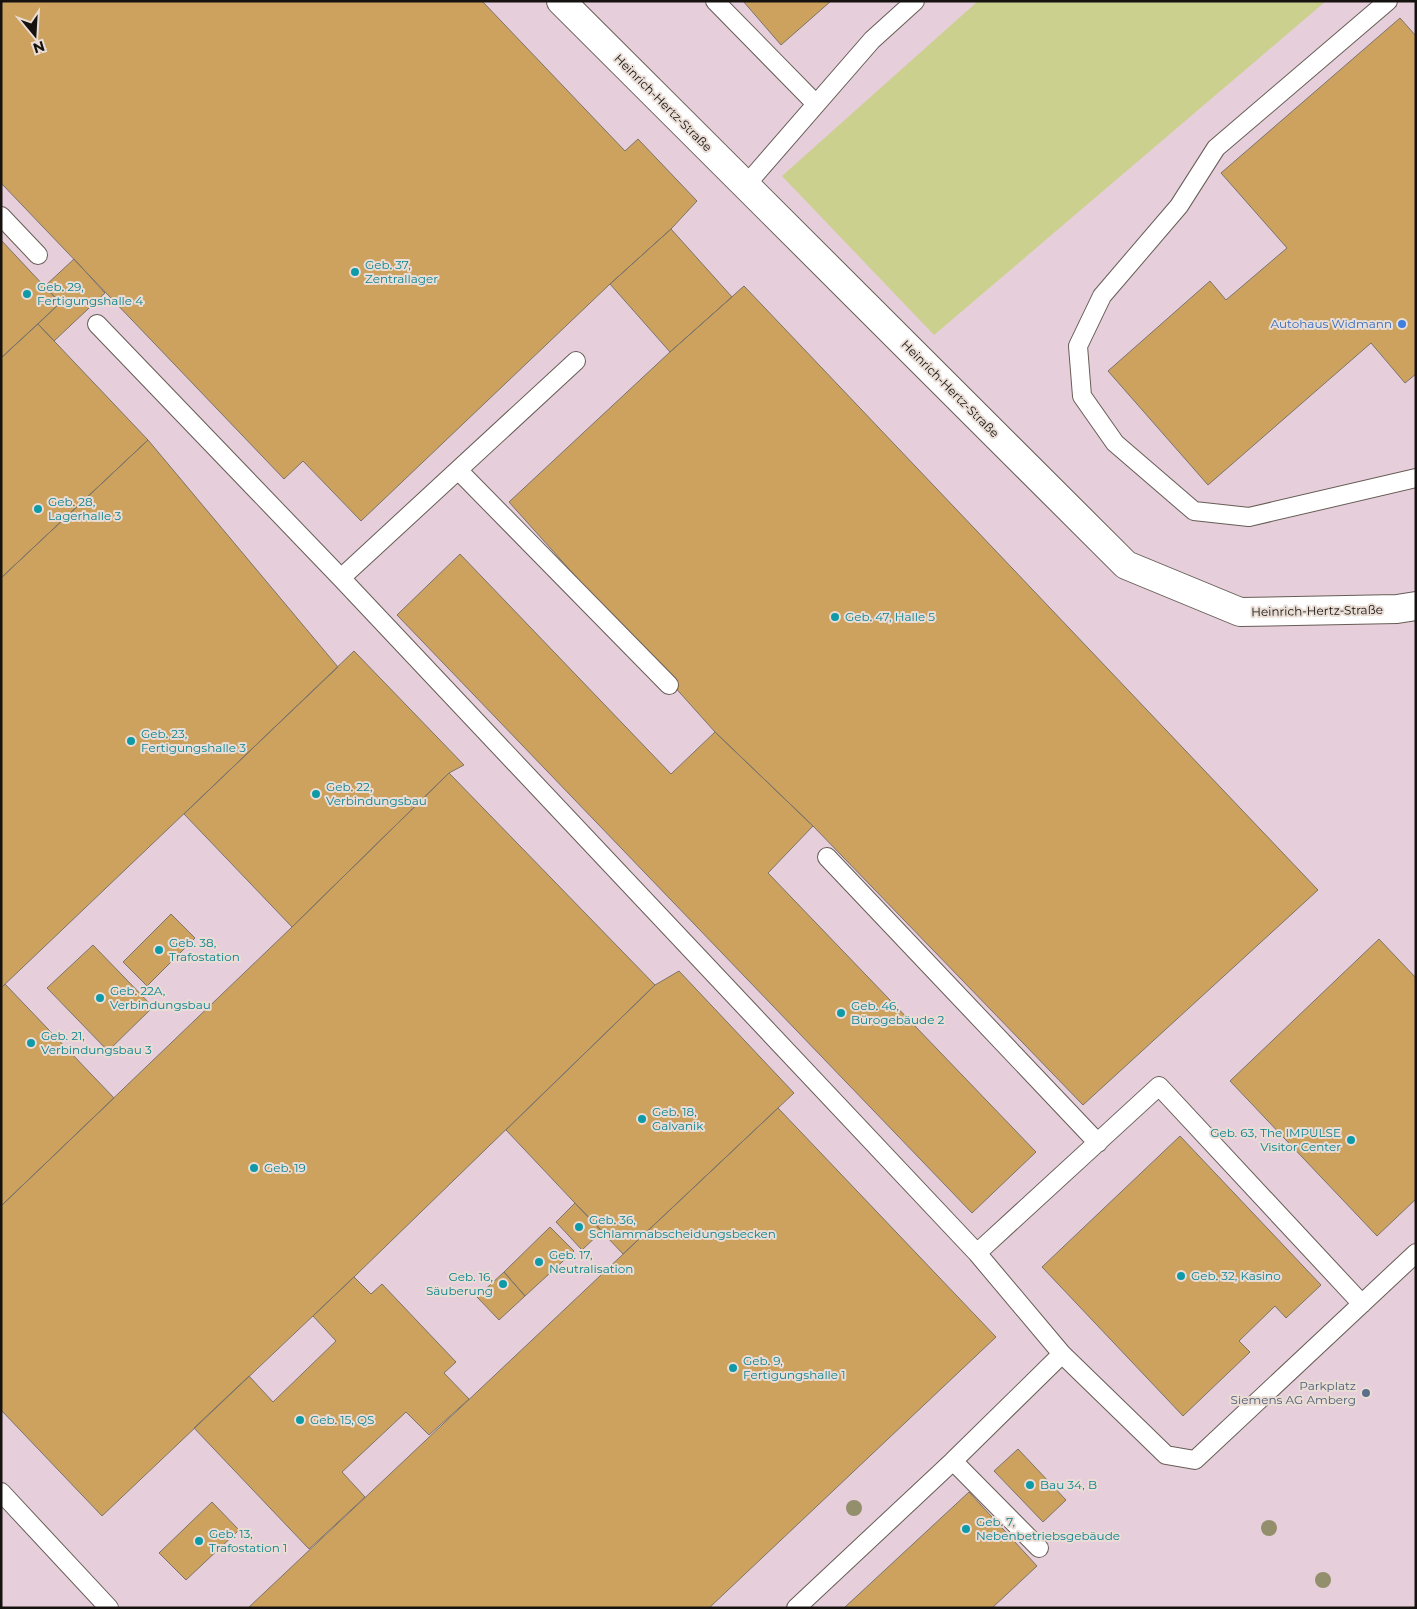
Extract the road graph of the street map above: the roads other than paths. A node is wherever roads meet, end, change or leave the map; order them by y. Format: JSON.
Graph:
{"nodes":[{"id":1,"x":562,"y":1,"type":"edge"},
{"id":2,"x":715,"y":1,"type":"edge"},
{"id":3,"x":915,"y":1,"type":"edge"},
{"id":4,"x":1388,"y":1,"type":"edge"},
{"id":5,"x":816,"y":104,"type":"junction"},
{"id":6,"x":746,"y":186,"type":"junction"},
{"id":7,"x":1,"y":216,"type":"edge"},
{"id":8,"x":38,"y":255,"type":"dead end"},
{"id":9,"x":97,"y":324,"type":"dead end"},
{"id":10,"x":576,"y":361,"type":"dead end"},
{"id":11,"x":458,"y":470,"type":"junction"},
{"id":12,"x":1416,"y":478,"type":"edge"},
{"id":13,"x":341,"y":578,"type":"junction"},
{"id":14,"x":1416,"y":606,"type":"edge"},
{"id":15,"x":669,"y":685,"type":"dead end"},
{"id":16,"x":827,"y":858,"type":"dead end"},
{"id":17,"x":1098,"y":1143,"type":"junction"},
{"id":18,"x":978,"y":1253,"type":"junction"},
{"id":19,"x":1416,"y":1253,"type":"edge"},
{"id":20,"x":1362,"y":1304,"type":"junction"},
{"id":21,"x":1062,"y":1354,"type":"junction"},
{"id":22,"x":953,"y":1461,"type":"junction"},
{"id":23,"x":1,"y":1492,"type":"edge"},
{"id":24,"x":1039,"y":1548,"type":"dead end"},
{"id":25,"x":109,"y":1608,"type":"edge"},
{"id":26,"x":796,"y":1608,"type":"edge"}],
"edges":[{"from":1,"to":6,"type":"street","name":"Heinrich-Hertz-Straße"},
{"from":2,"to":5,"type":"lane"},
{"from":3,"to":5,"type":"lane"},
{"from":4,"to":12,"type":"lane"},
{"from":5,"to":6,"type":"lane"},
{"from":6,"to":14,"type":"street","name":"Heinrich-Hertz-Straße"},
{"from":7,"to":8,"type":"lane"},
{"from":9,"to":13,"type":"lane"},
{"from":10,"to":11,"type":"lane"},
{"from":11,"to":13,"type":"lane"},
{"from":11,"to":15,"type":"lane"},
{"from":13,"to":18,"type":"lane"},
{"from":16,"to":17,"type":"lane"},
{"from":17,"to":18,"type":"lane"},
{"from":17,"to":20,"type":"lane"},
{"from":18,"to":21,"type":"lane"},
{"from":19,"to":20,"type":"lane"},
{"from":20,"to":21,"type":"lane"},
{"from":21,"to":22,"type":"lane"},
{"from":22,"to":24,"type":"lane"},
{"from":22,"to":26,"type":"lane"},
{"from":23,"to":25,"type":"lane"}]}
